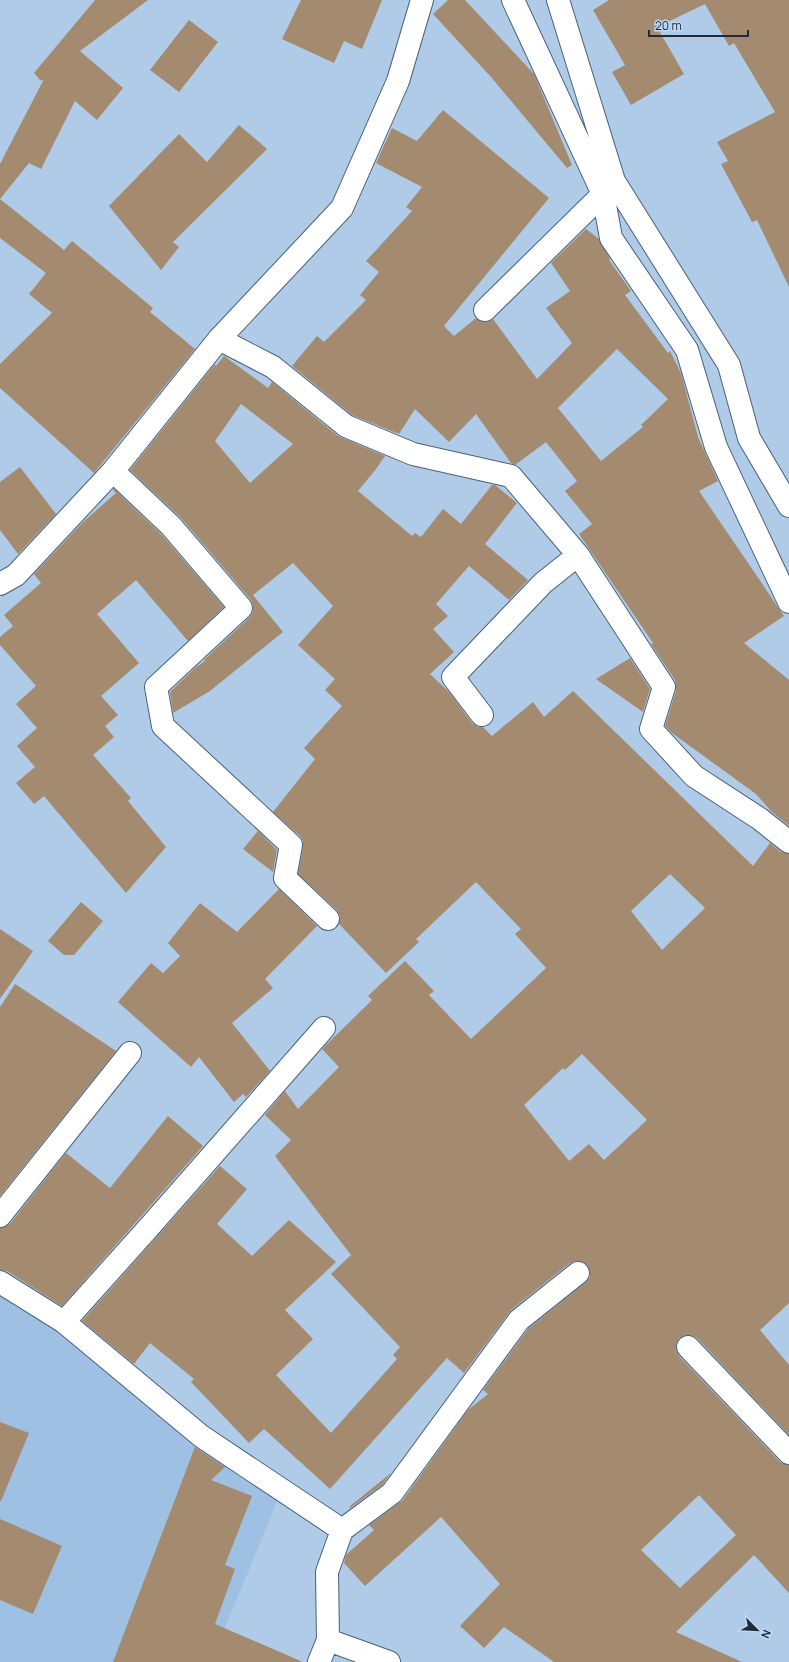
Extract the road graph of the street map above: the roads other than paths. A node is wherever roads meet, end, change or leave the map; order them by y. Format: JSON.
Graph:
{"nodes":[{"id":1,"x":422,"y":0,"type":"edge"},
{"id":2,"x":513,"y":0,"type":"edge"},
{"id":3,"x":558,"y":0,"type":"edge"},
{"id":4,"x":603,"y":194,"type":"junction"},
{"id":5,"x":485,"y":310,"type":"dead end"},
{"id":6,"x":219,"y":339,"type":"junction"},
{"id":7,"x":113,"y":471,"type":"junction"},
{"id":8,"x":789,"y":506,"type":"edge"},
{"id":9,"x":578,"y":555,"type":"junction"},
{"id":10,"x":0,"y":584,"type":"edge"},
{"id":11,"x":789,"y":602,"type":"edge"},
{"id":12,"x":482,"y":715,"type":"dead end"},
{"id":13,"x":789,"y":842,"type":"edge"},
{"id":14,"x":328,"y":919,"type":"dead end"},
{"id":15,"x":324,"y":1028,"type":"dead end"},
{"id":16,"x":130,"y":1053,"type":"dead end"},
{"id":17,"x":0,"y":1216,"type":"edge"},
{"id":18,"x":578,"y":1273,"type":"dead end"},
{"id":19,"x":0,"y":1282,"type":"edge"},
{"id":20,"x":64,"y":1322,"type":"junction"},
{"id":21,"x":688,"y":1347,"type":"dead end"},
{"id":22,"x":789,"y":1454,"type":"edge"},
{"id":23,"x":342,"y":1530,"type":"junction"},
{"id":24,"x":328,"y":1640,"type":"junction"},
{"id":25,"x":319,"y":1662,"type":"edge"},
{"id":26,"x":389,"y":1662,"type":"edge"}],
"edges":[{"from":1,"to":6,"type":"street"},
{"from":2,"to":4,"type":"street"},
{"from":3,"to":8,"type":"street"},
{"from":4,"to":5,"type":"street"},
{"from":4,"to":11,"type":"street"},
{"from":6,"to":7,"type":"street"},
{"from":6,"to":9,"type":"street"},
{"from":7,"to":10,"type":"street"},
{"from":7,"to":14,"type":"street"},
{"from":9,"to":12,"type":"street"},
{"from":9,"to":13,"type":"street"},
{"from":15,"to":20,"type":"street"},
{"from":16,"to":17,"type":"street"},
{"from":18,"to":23,"type":"street"},
{"from":19,"to":20,"type":"street"},
{"from":20,"to":23,"type":"street"},
{"from":21,"to":22,"type":"street"},
{"from":23,"to":24,"type":"street"},
{"from":24,"to":25,"type":"street"},
{"from":24,"to":26,"type":"street"}]}
